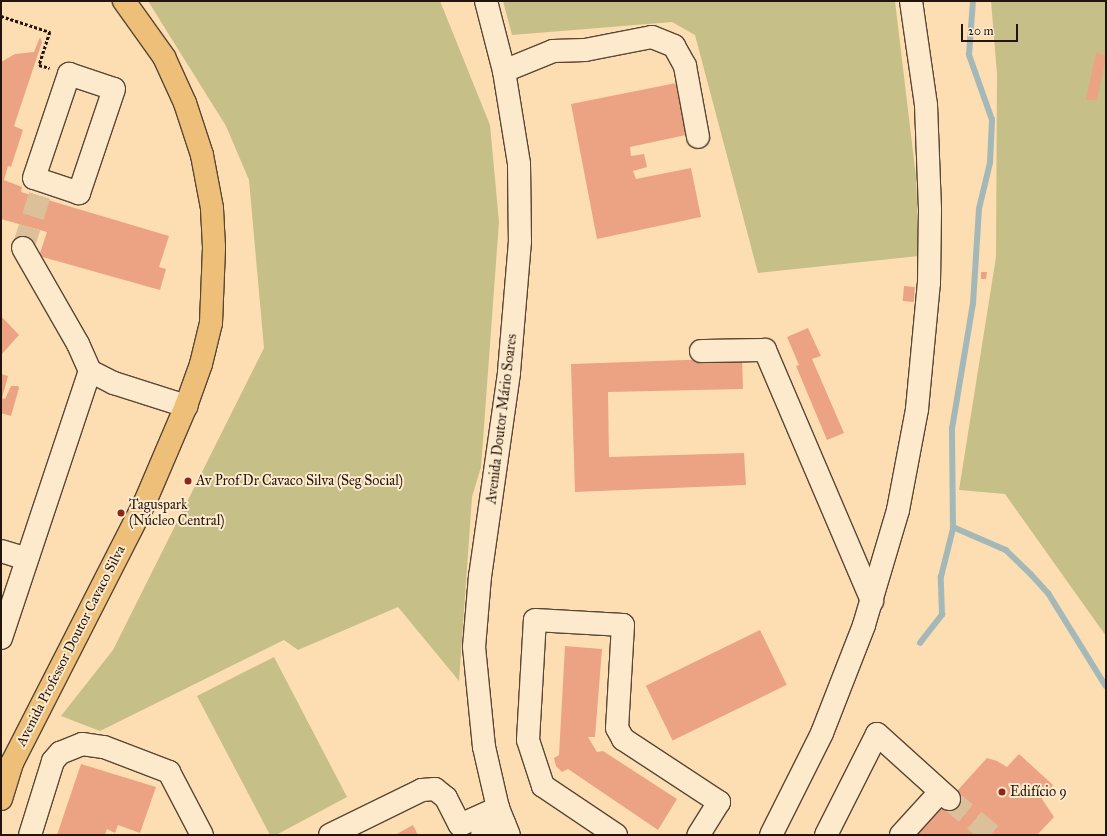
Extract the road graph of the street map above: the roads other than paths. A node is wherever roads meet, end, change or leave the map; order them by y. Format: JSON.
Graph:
{"nodes":[{"id":1,"x":124,"y":1,"type":"edge"},
{"id":2,"x":486,"y":1,"type":"edge"},
{"id":3,"x":911,"y":1,"type":"edge"},
{"id":4,"x":504,"y":71,"type":"junction"},
{"id":5,"x":69,"y":74,"type":"joint"},
{"id":6,"x":698,"y":137,"type":"dead end"},
{"id":7,"x":23,"y":248,"type":"dead end"},
{"id":8,"x":701,"y":351,"type":"dead end"},
{"id":9,"x":90,"y":371,"type":"junction"},
{"id":10,"x":186,"y":406,"type":"junction"},
{"id":11,"x":1,"y":551,"type":"edge"},
{"id":12,"x":27,"y":559,"type":"junction"},
{"id":13,"x":872,"y":601,"type":"junction"},
{"id":14,"x":1,"y":638,"type":"edge"},
{"id":15,"x":1,"y":799,"type":"edge"},
{"id":16,"x":504,"y":823,"type":"edge"},
{"id":17,"x":462,"y":830,"type":"edge"},
{"id":18,"x":30,"y":835,"type":"edge"},
{"id":19,"x":202,"y":835,"type":"edge"},
{"id":20,"x":330,"y":835,"type":"edge"},
{"id":21,"x":482,"y":835,"type":"edge"},
{"id":22,"x":616,"y":835,"type":"edge"},
{"id":23,"x":698,"y":835,"type":"edge"},
{"id":24,"x":771,"y":835,"type":"edge"},
{"id":25,"x":826,"y":835,"type":"edge"},
{"id":26,"x":901,"y":835,"type":"edge"}],
"edges":[{"from":1,"to":10,"type":"main road","name":"Avenida Professor Doutor Cavaco Silva"},
{"from":2,"to":4,"type":"street","name":"Avenida Doutor Mário Soares"},
{"from":3,"to":13,"type":"street"},
{"from":4,"to":6,"type":"street"},
{"from":4,"to":16,"type":"street","name":"Avenida Doutor Mário Soares"},
{"from":5,"to":5,"type":"street"},
{"from":7,"to":9,"type":"street"},
{"from":8,"to":13,"type":"street"},
{"from":9,"to":10,"type":"street"},
{"from":9,"to":12,"type":"street"},
{"from":10,"to":15,"type":"main road","name":"Avenida Professor Doutor Cavaco Silva"},
{"from":11,"to":12,"type":"street"},
{"from":12,"to":14,"type":"street"},
{"from":13,"to":24,"type":"street"},
{"from":16,"to":17,"type":"street"},
{"from":16,"to":21,"type":"street"},
{"from":17,"to":20,"type":"street"},
{"from":18,"to":19,"type":"street"},
{"from":22,"to":23,"type":"street"},
{"from":25,"to":26,"type":"street"}]}
